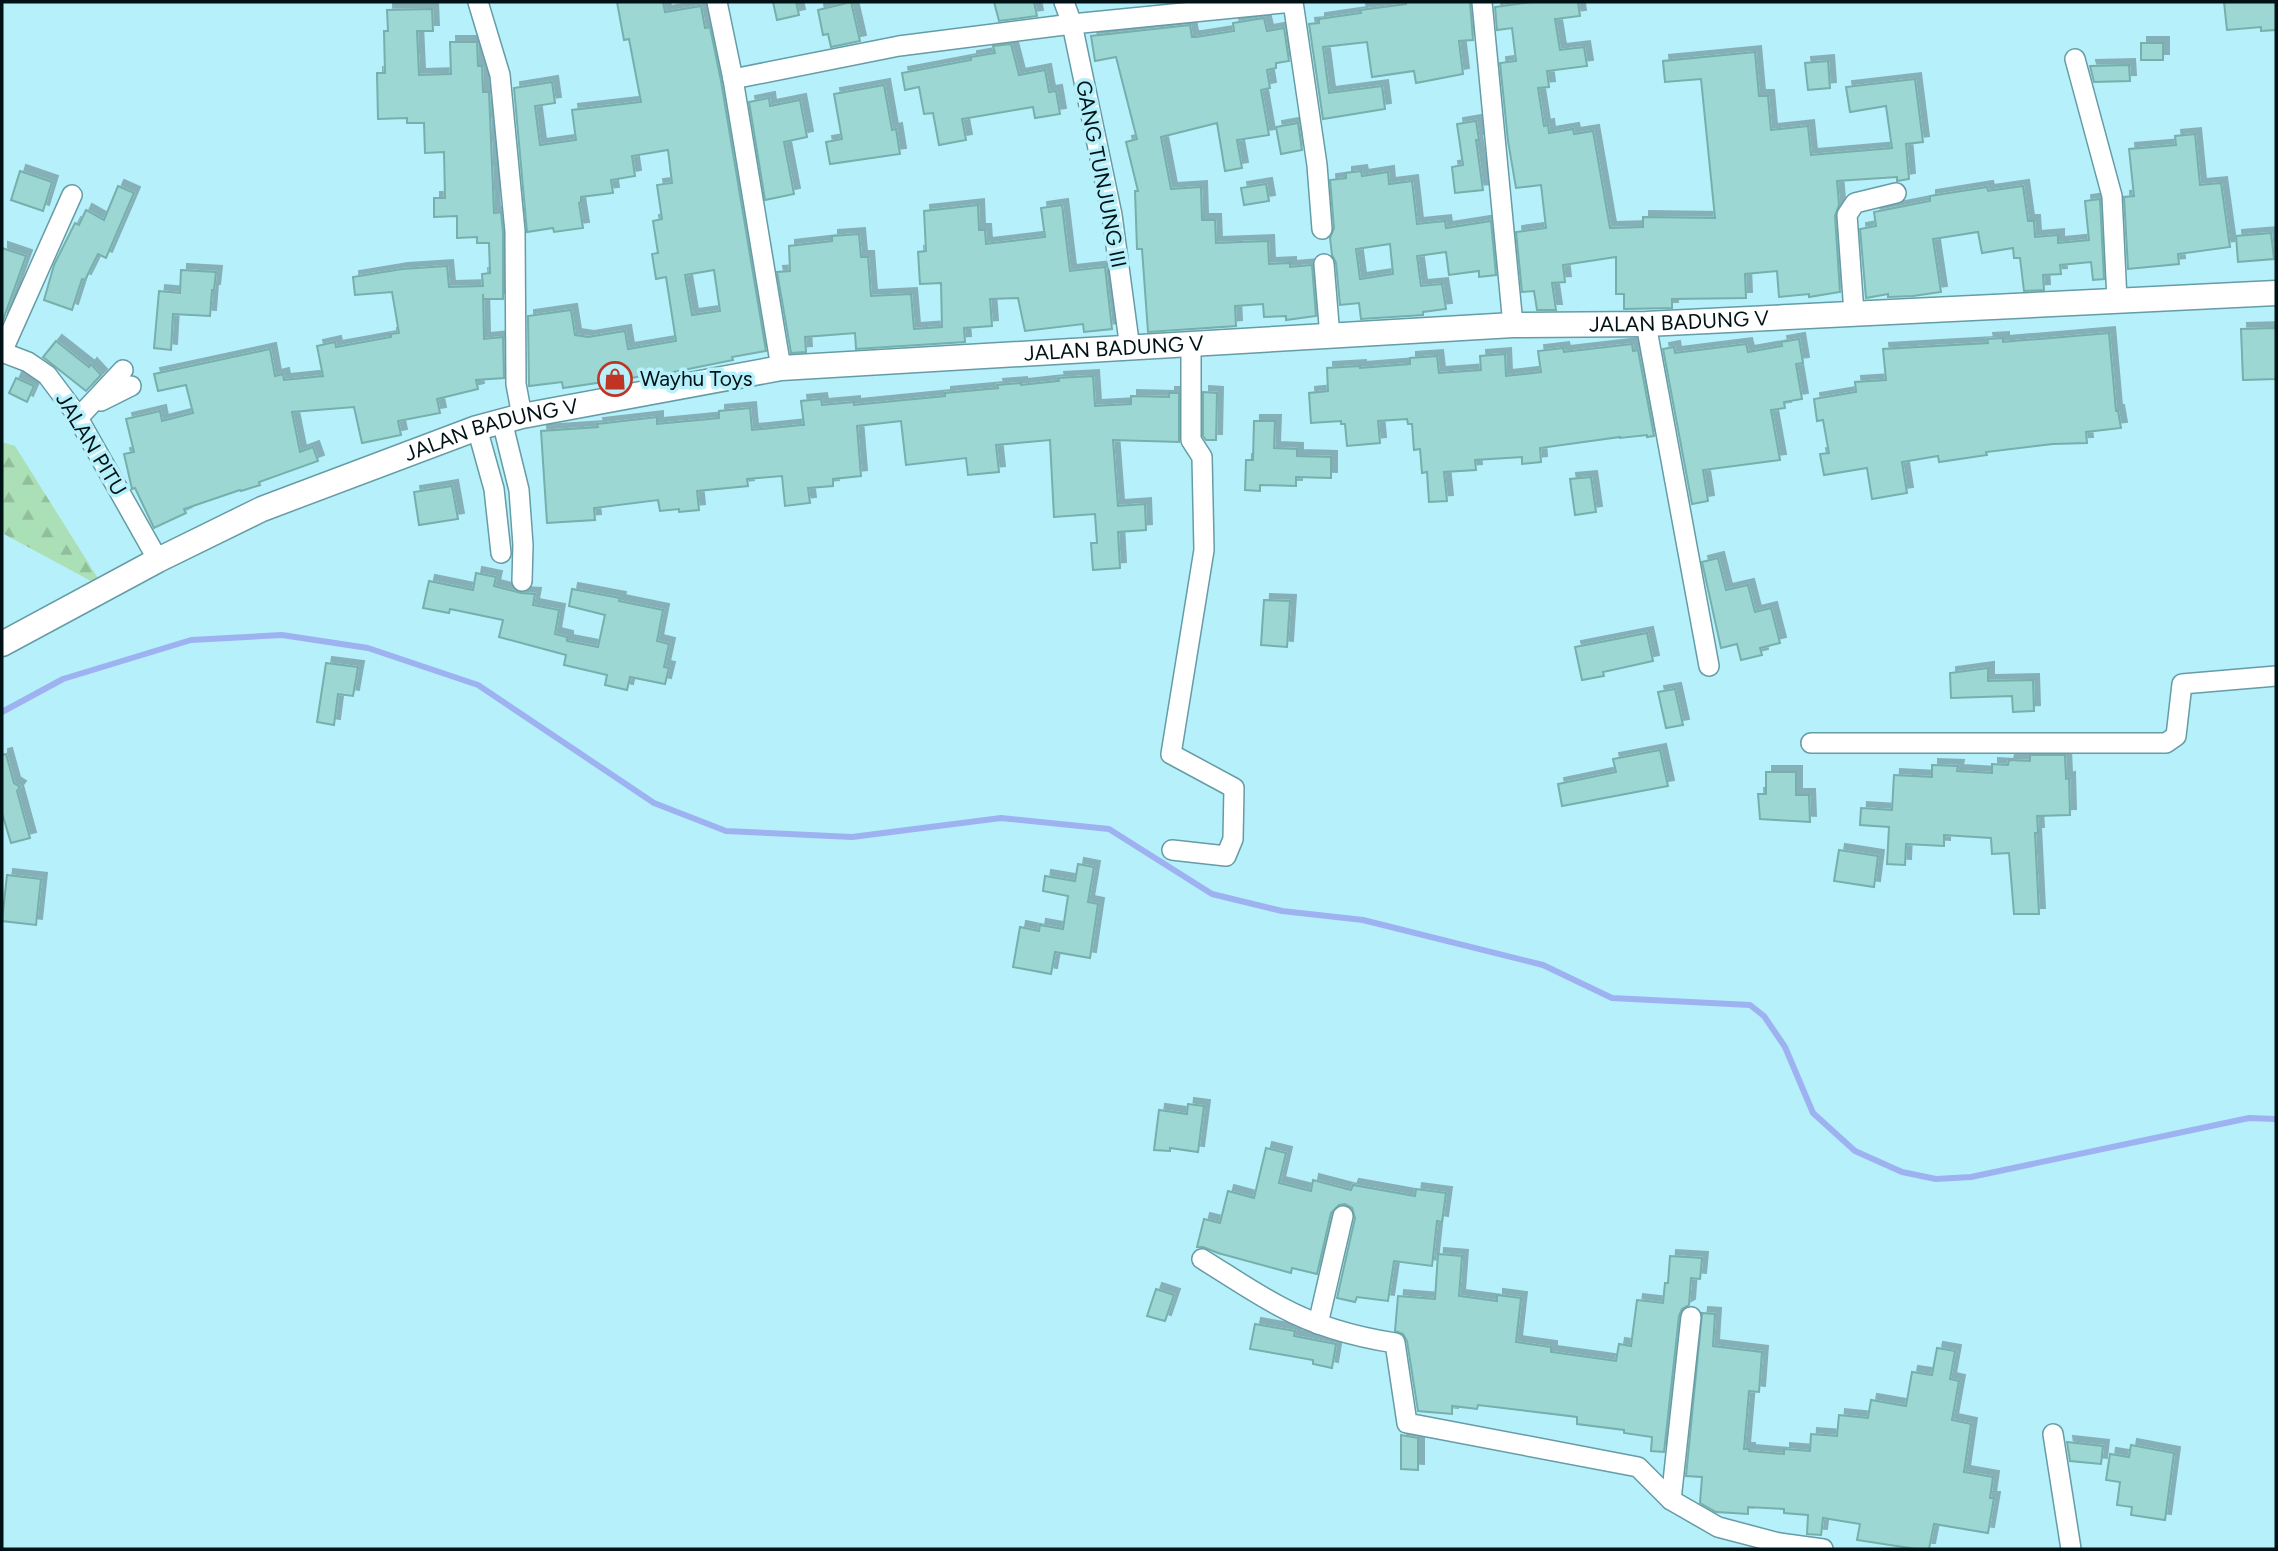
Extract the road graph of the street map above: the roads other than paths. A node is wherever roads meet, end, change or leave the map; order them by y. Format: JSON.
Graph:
{"nodes":[{"id":1,"x":478,"y":2,"type":"edge"},
{"id":2,"x":717,"y":2,"type":"edge"},
{"id":3,"x":1064,"y":2,"type":"edge"},
{"id":4,"x":1482,"y":2,"type":"edge"},
{"id":5,"x":1072,"y":24,"type":"junction"},
{"id":6,"x":2074,"y":60,"type":"dead end"},
{"id":7,"x":733,"y":79,"type":"junction"},
{"id":8,"x":1896,"y":193,"type":"dead end"},
{"id":9,"x":72,"y":195,"type":"dead end"},
{"id":10,"x":1322,"y":229,"type":"dead end"},
{"id":11,"x":1324,"y":264,"type":"dead end"},
{"id":12,"x":2276,"y":293,"type":"edge"},
{"id":13,"x":2118,"y":300,"type":"junction"},
{"id":14,"x":1854,"y":313,"type":"junction"},
{"id":15,"x":1646,"y":324,"type":"junction"},
{"id":16,"x":1513,"y":325,"type":"junction"},
{"id":17,"x":1330,"y":337,"type":"junction"},
{"id":18,"x":1191,"y":346,"type":"junction"},
{"id":19,"x":1130,"y":348,"type":"junction"},
{"id":20,"x":2,"y":352,"type":"edge"},
{"id":21,"x":781,"y":368,"type":"junction"},
{"id":22,"x":127,"y":378,"type":"dead end"},
{"id":23,"x":83,"y":413,"type":"junction"},
{"id":24,"x":512,"y":419,"type":"junction"},
{"id":25,"x":477,"y":428,"type":"junction"},
{"id":26,"x":501,"y":553,"type":"dead end"},
{"id":27,"x":158,"y":559,"type":"junction"},
{"id":28,"x":522,"y":581,"type":"dead end"},
{"id":29,"x":2,"y":644,"type":"edge"},
{"id":30,"x":1709,"y":666,"type":"dead end"},
{"id":31,"x":2276,"y":676,"type":"edge"},
{"id":32,"x":1811,"y":743,"type":"dead end"},
{"id":33,"x":1172,"y":850,"type":"dead end"},
{"id":34,"x":1343,"y":1216,"type":"dead end"},
{"id":35,"x":1202,"y":1259,"type":"dead end"},
{"id":36,"x":1691,"y":1317,"type":"dead end"},
{"id":37,"x":1318,"y":1324,"type":"junction"},
{"id":38,"x":2053,"y":1434,"type":"dead end"},
{"id":39,"x":1671,"y":1500,"type":"junction"},
{"id":40,"x":1823,"y":1549,"type":"edge"},
{"id":41,"x":2071,"y":1549,"type":"edge"}],
"edges":[{"from":1,"to":24,"type":"street"},
{"from":2,"to":7,"type":"street"},
{"from":3,"to":5,"type":"street","name":"GANG TUNJUNG III"},
{"from":4,"to":16,"type":"street"},
{"from":5,"to":7,"type":"street"},
{"from":5,"to":10,"type":"street"},
{"from":5,"to":19,"type":"street","name":"GANG TUNJUNG III"},
{"from":6,"to":13,"type":"street"},
{"from":7,"to":21,"type":"street"},
{"from":8,"to":14,"type":"street"},
{"from":9,"to":20,"type":"street"},
{"from":11,"to":17,"type":"street"},
{"from":12,"to":13,"type":"main road","name":"JALAN BADUNG V"},
{"from":13,"to":14,"type":"main road","name":"JALAN BADUNG V"},
{"from":14,"to":15,"type":"main road","name":"JALAN BADUNG V"},
{"from":15,"to":16,"type":"main road","name":"JALAN BADUNG V"},
{"from":15,"to":30,"type":"street"},
{"from":16,"to":17,"type":"main road","name":"JALAN BADUNG V"},
{"from":17,"to":18,"type":"main road","name":"JALAN BADUNG V"},
{"from":18,"to":19,"type":"main road","name":"JALAN BADUNG V"},
{"from":18,"to":33,"type":"street"},
{"from":19,"to":21,"type":"main road","name":"JALAN BADUNG V"},
{"from":20,"to":23,"type":"street","name":"JALAN PITU"},
{"from":21,"to":24,"type":"main road","name":"JALAN BADUNG V"},
{"from":22,"to":23,"type":"street"},
{"from":23,"to":27,"type":"street","name":"JALAN PITU"},
{"from":24,"to":25,"type":"main road","name":"JALAN BADUNG V"},
{"from":24,"to":28,"type":"street"},
{"from":25,"to":26,"type":"street"},
{"from":25,"to":27,"type":"main road","name":"JALAN BADUNG V"},
{"from":27,"to":29,"type":"main road","name":"JALAN BADUNG V"},
{"from":31,"to":32,"type":"street"},
{"from":34,"to":37,"type":"street"},
{"from":35,"to":37,"type":"street"},
{"from":36,"to":39,"type":"street"},
{"from":37,"to":39,"type":"street"},
{"from":38,"to":41,"type":"street"},
{"from":39,"to":40,"type":"street"}]}
